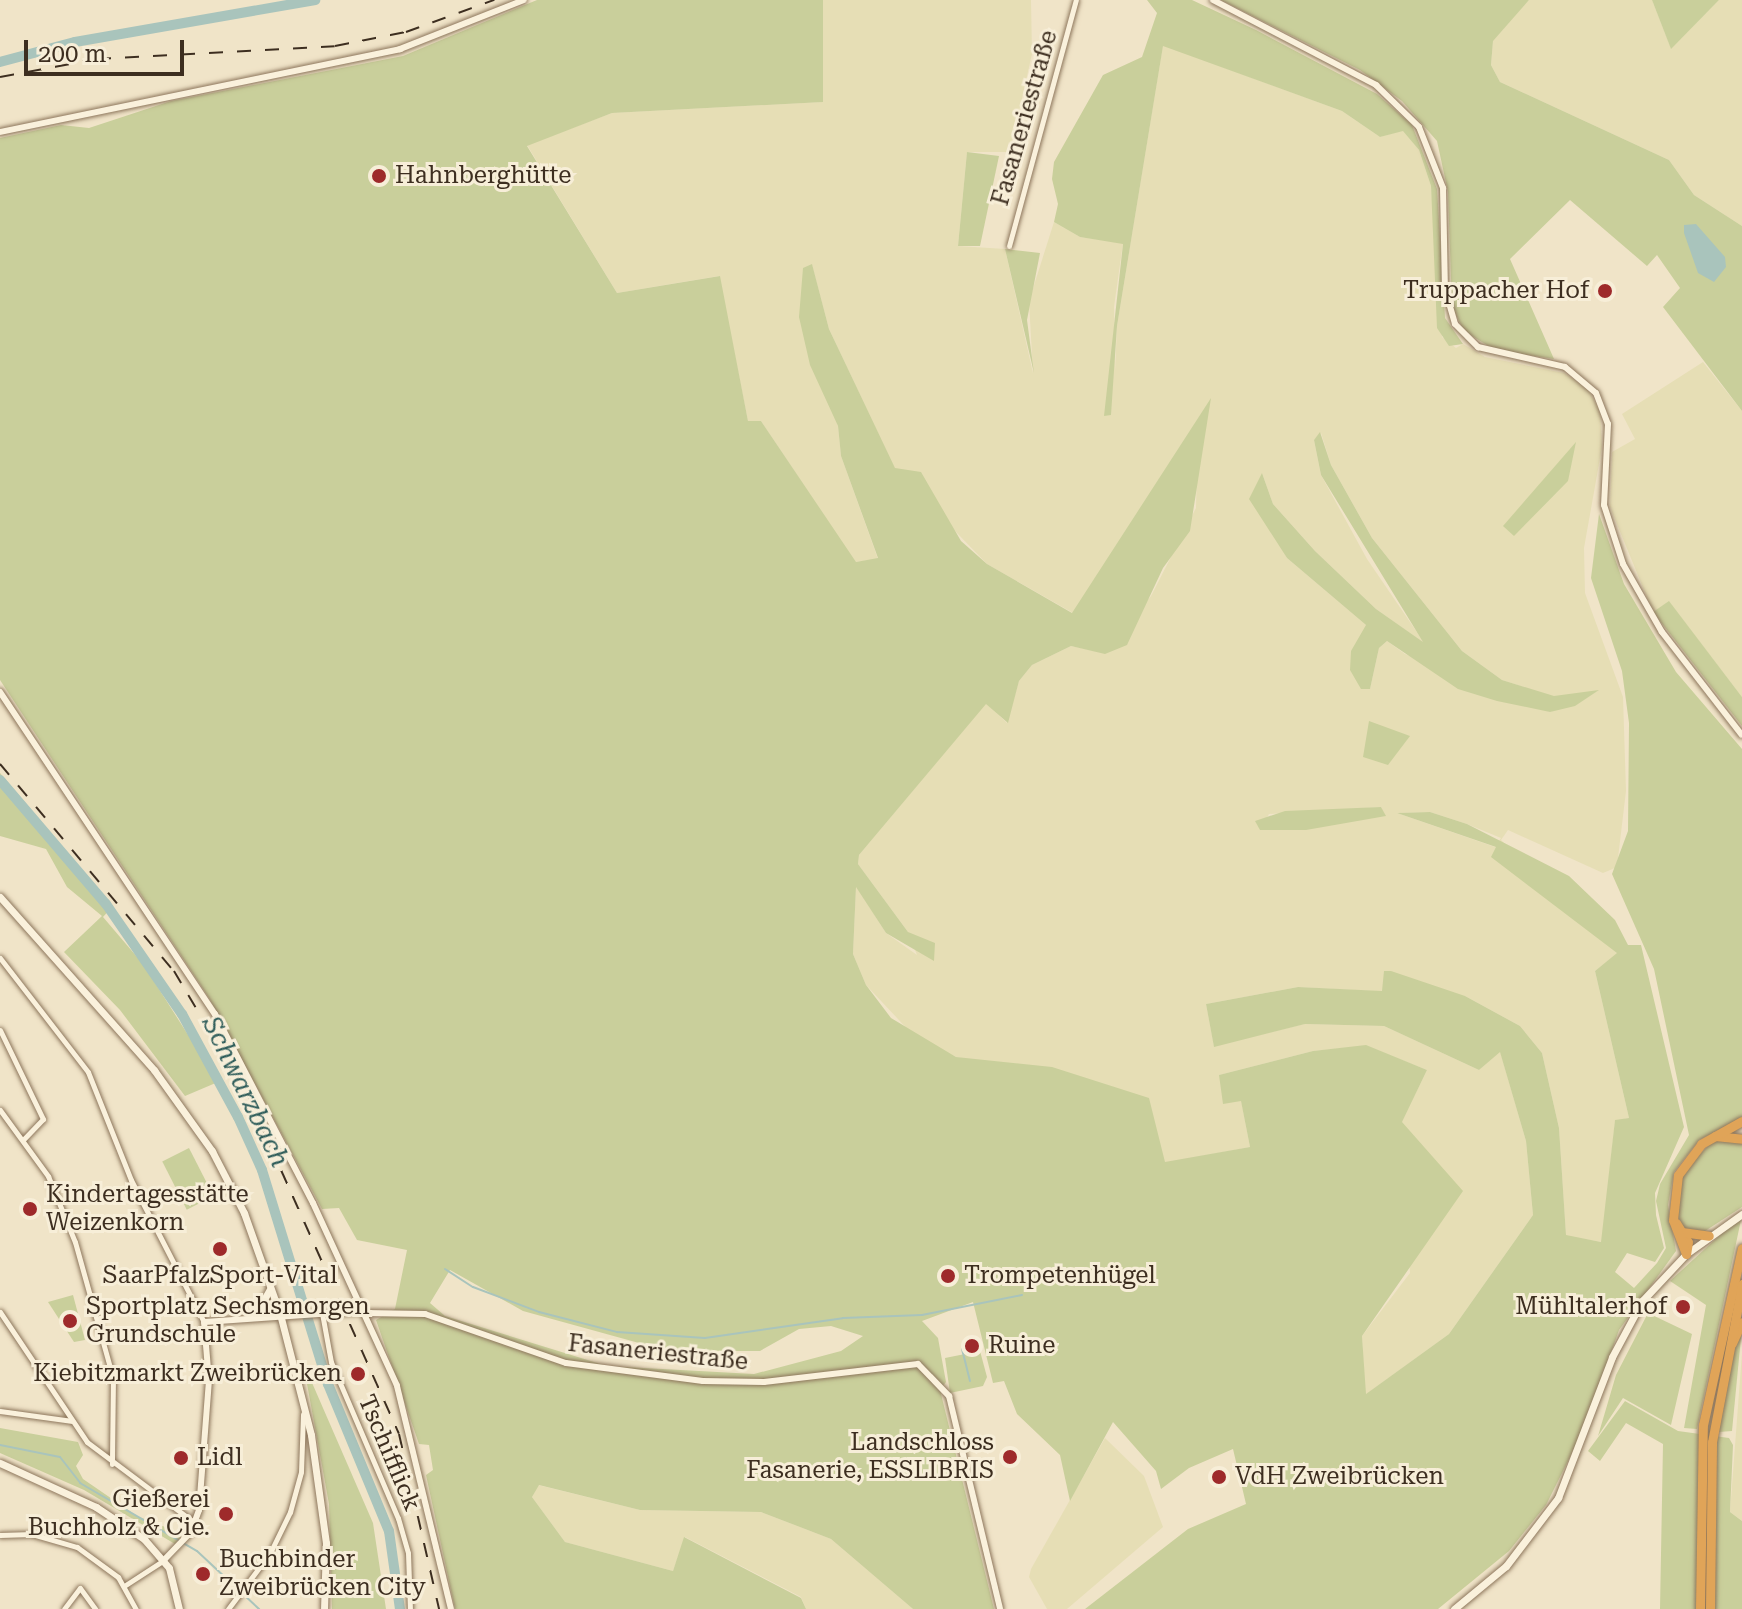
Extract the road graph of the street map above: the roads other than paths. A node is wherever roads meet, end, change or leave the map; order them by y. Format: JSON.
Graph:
{"nodes":[{"id":1,"x":524,"y":0,"type":"edge"},
{"id":2,"x":1076,"y":0,"type":"edge"},
{"id":3,"x":1213,"y":0,"type":"edge"},
{"id":4,"x":0,"y":132,"type":"edge"},
{"id":5,"x":1009,"y":246,"type":"dead end"},
{"id":6,"x":0,"y":692,"type":"edge"},
{"id":7,"x":1742,"y":735,"type":"edge"},
{"id":8,"x":0,"y":897,"type":"edge"},
{"id":9,"x":0,"y":958,"type":"edge"},
{"id":10,"x":0,"y":1030,"type":"edge"},
{"id":11,"x":0,"y":1110,"type":"edge"},
{"id":12,"x":1742,"y":1121,"type":"edge"},
{"id":13,"x":1711,"y":1137,"type":"junction"},
{"id":14,"x":24,"y":1139,"type":"junction"},
{"id":15,"x":1742,"y":1139,"type":"edge"},
{"id":16,"x":1672,"y":1212,"type":"junction"},
{"id":17,"x":1741,"y":1215,"type":"edge"},
{"id":18,"x":1681,"y":1232,"type":"junction"},
{"id":19,"x":1709,"y":1236,"type":"junction"},
{"id":20,"x":1742,"y":1248,"type":"edge"},
{"id":21,"x":1686,"y":1254,"type":"junction"},
{"id":22,"x":1742,"y":1284,"type":"edge"},
{"id":23,"x":271,"y":1287,"type":"junction"},
{"id":24,"x":0,"y":1312,"type":"edge"},
{"id":25,"x":364,"y":1312,"type":"junction"},
{"id":26,"x":319,"y":1313,"type":"junction"},
{"id":27,"x":280,"y":1314,"type":"junction"},
{"id":28,"x":255,"y":1315,"type":"junction"},
{"id":29,"x":204,"y":1322,"type":"junction"},
{"id":30,"x":1742,"y":1322,"type":"edge"},
{"id":31,"x":1723,"y":1364,"type":"junction"},
{"id":32,"x":304,"y":1405,"type":"junction"},
{"id":33,"x":0,"y":1411,"type":"edge"},
{"id":34,"x":73,"y":1421,"type":"junction"},
{"id":35,"x":0,"y":1463,"type":"edge"},
{"id":36,"x":112,"y":1464,"type":"junction"},
{"id":37,"x":196,"y":1524,"type":"junction"},
{"id":38,"x":0,"y":1535,"type":"edge"},
{"id":39,"x":164,"y":1560,"type":"junction"},
{"id":40,"x":124,"y":1586,"type":"junction"},
{"id":41,"x":72,"y":1602,"type":"junction"},
{"id":42,"x":64,"y":1609,"type":"edge"},
{"id":43,"x":75,"y":1609,"type":"edge"},
{"id":44,"x":95,"y":1609,"type":"edge"},
{"id":45,"x":136,"y":1609,"type":"edge"},
{"id":46,"x":179,"y":1609,"type":"edge"},
{"id":47,"x":228,"y":1609,"type":"edge"},
{"id":48,"x":324,"y":1609,"type":"edge"},
{"id":49,"x":410,"y":1609,"type":"edge"},
{"id":50,"x":451,"y":1609,"type":"edge"},
{"id":51,"x":1000,"y":1609,"type":"edge"},
{"id":52,"x":1454,"y":1609,"type":"edge"},
{"id":53,"x":1700,"y":1609,"type":"edge"},
{"id":54,"x":1710,"y":1609,"type":"edge"}],
"edges":[{"from":1,"to":4,"type":"street"},
{"from":2,"to":5,"type":"street","name":"Fasaneriestraße"},
{"from":3,"to":7,"type":"street"},
{"from":6,"to":25,"type":"street","name":"Tschifflick"},
{"from":8,"to":23,"type":"main road"},
{"from":9,"to":29,"type":"street"},
{"from":10,"to":14,"type":"street"},
{"from":11,"to":14,"type":"street"},
{"from":12,"to":13,"type":"highway"},
{"from":13,"to":15,"type":"highway"},
{"from":13,"to":16,"type":"highway"},
{"from":14,"to":36,"type":"street"},
{"from":16,"to":18,"type":"highway"},
{"from":16,"to":21,"type":"highway"},
{"from":17,"to":19,"type":"main road"},
{"from":18,"to":19,"type":"highway"},
{"from":18,"to":21,"type":"highway"},
{"from":19,"to":21,"type":"main road"},
{"from":20,"to":53,"type":"highway"},
{"from":21,"to":52,"type":"main road"},
{"from":22,"to":31,"type":"highway"},
{"from":23,"to":27,"type":"main road"},
{"from":23,"to":28,"type":"main road"},
{"from":24,"to":34,"type":"street"},
{"from":25,"to":26,"type":"street"},
{"from":25,"to":50,"type":"street","name":"Tschifflick"},
{"from":25,"to":51,"type":"street","name":"Fasaneriestraße"},
{"from":26,"to":27,"type":"street"},
{"from":26,"to":49,"type":"street","name":"Tschifflick"},
{"from":27,"to":28,"type":"street"},
{"from":27,"to":32,"type":"main road"},
{"from":28,"to":29,"type":"street"},
{"from":29,"to":37,"type":"street"},
{"from":30,"to":31,"type":"highway"},
{"from":31,"to":54,"type":"highway"},
{"from":32,"to":47,"type":"street"},
{"from":32,"to":48,"type":"main road"},
{"from":33,"to":34,"type":"street"},
{"from":34,"to":36,"type":"street"},
{"from":35,"to":39,"type":"main road"},
{"from":36,"to":37,"type":"street"},
{"from":37,"to":39,"type":"street"},
{"from":38,"to":40,"type":"street"},
{"from":39,"to":40,"type":"street"},
{"from":39,"to":46,"type":"main road"},
{"from":40,"to":45,"type":"street"},
{"from":41,"to":42,"type":"street"},
{"from":41,"to":43,"type":"street"},
{"from":41,"to":44,"type":"street"}]}
